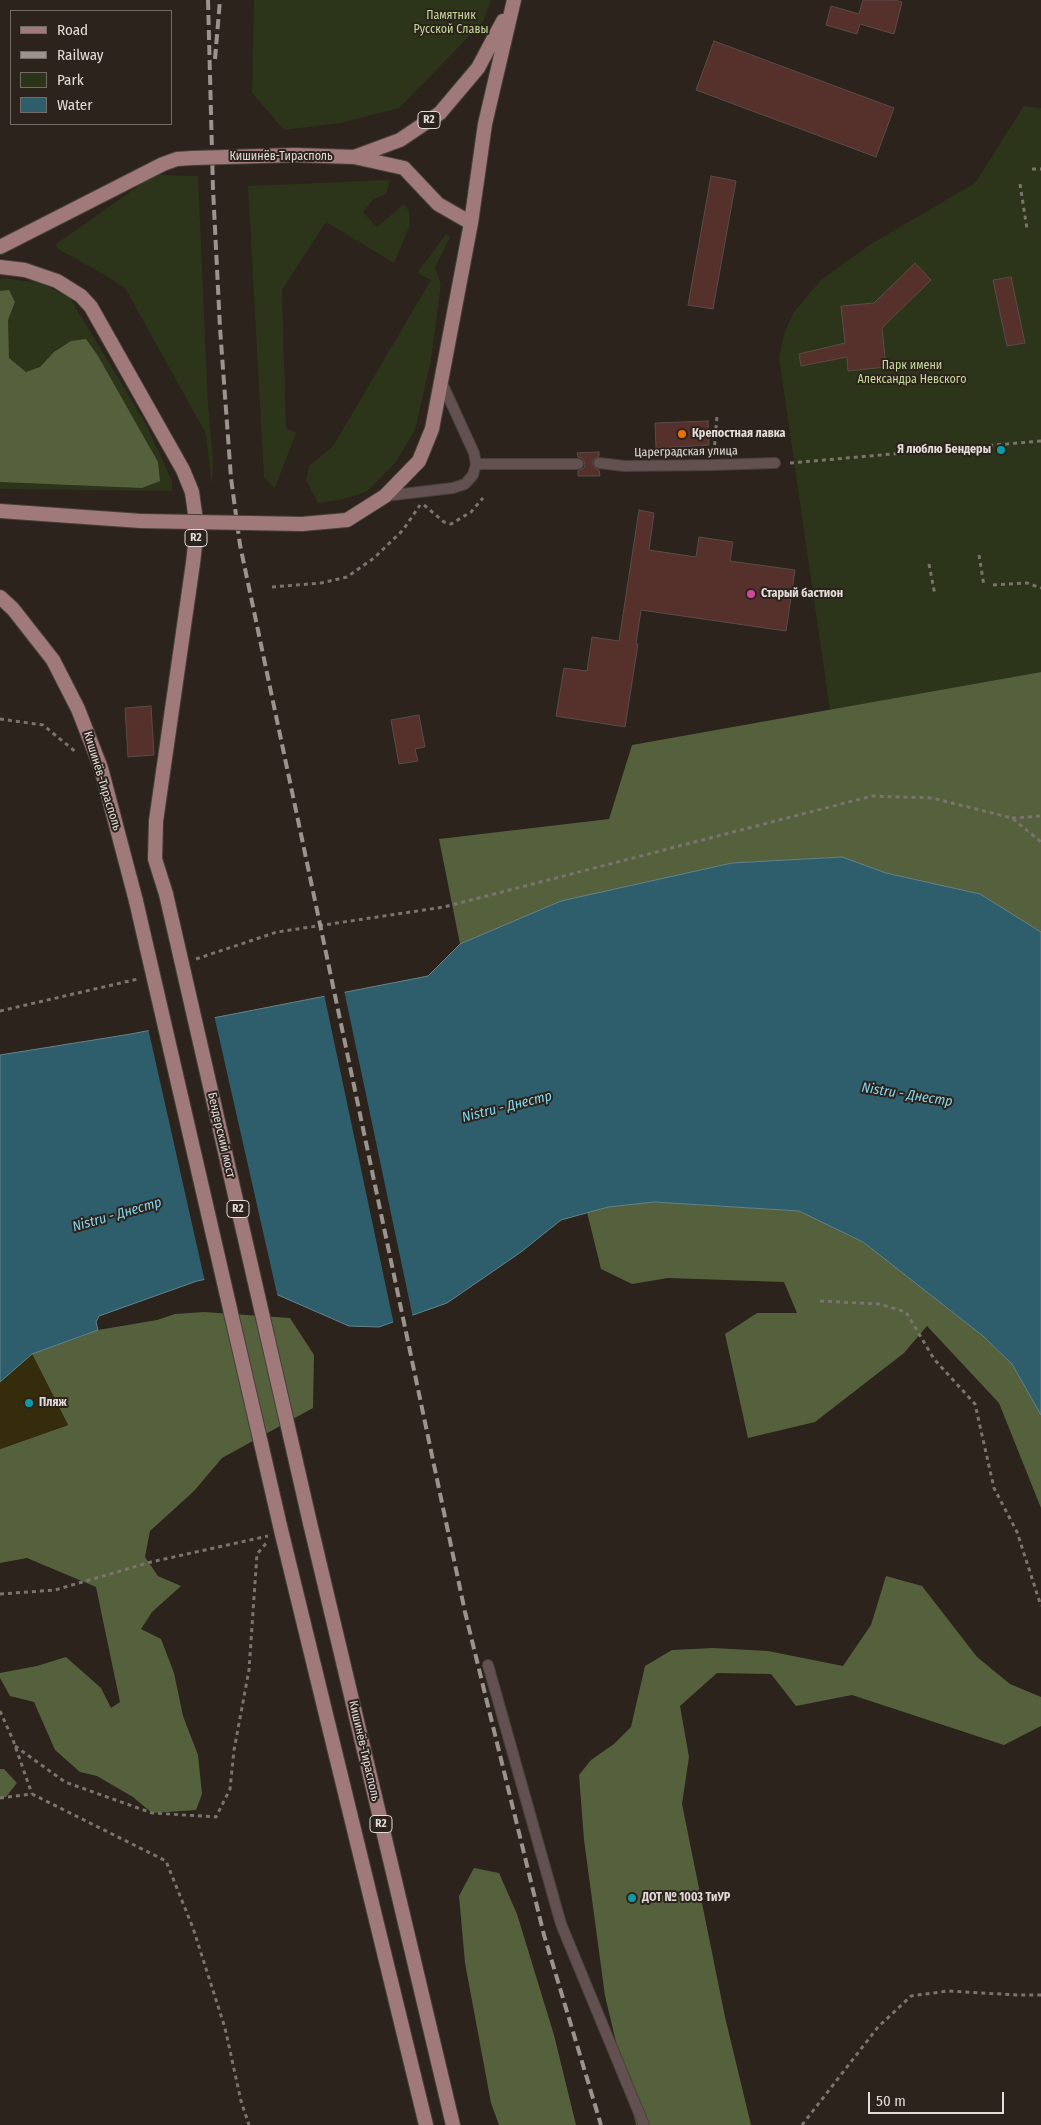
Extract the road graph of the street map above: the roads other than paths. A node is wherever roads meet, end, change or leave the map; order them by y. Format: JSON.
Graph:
{"nodes":[{"id":1,"x":513,"y":2,"type":"edge"},
{"id":2,"x":354,"y":157,"type":"junction"},
{"id":3,"x":471,"y":223,"type":"junction"},
{"id":4,"x":0,"y":247,"type":"edge"},
{"id":5,"x":0,"y":267,"type":"edge"},
{"id":6,"x":442,"y":383,"type":"junction"},
{"id":7,"x":774,"y":463,"type":"dead end"},
{"id":8,"x":476,"y":464,"type":"junction"},
{"id":9,"x":578,"y":464,"type":"dead end"},
{"id":10,"x":599,"y":464,"type":"dead end"},
{"id":11,"x":385,"y":496,"type":"junction"},
{"id":12,"x":0,"y":511,"type":"edge"},
{"id":13,"x":0,"y":597,"type":"edge"},
{"id":14,"x":310,"y":1523,"type":"joint"},
{"id":15,"x":488,"y":1664,"type":"dead end"},
{"id":16,"x":426,"y":2125,"type":"edge"},
{"id":17,"x":453,"y":2125,"type":"edge"},
{"id":18,"x":644,"y":2125,"type":"edge"}],
"edges":[{"from":1,"to":2,"type":"main road","name":"Кишинёв-Тирасполь","number":"R2"},
{"from":1,"to":3,"type":"main road","number":"R2"},
{"from":2,"to":3,"type":"main road"},
{"from":2,"to":4,"type":"main road","name":"Кишинёв-Тирасполь","number":"R2","bridge":true},
{"from":3,"to":6,"type":"main road","number":"R2"},
{"from":5,"to":14,"type":"main road","name":"Бендерский мост","number":"R2","bridge":true},
{"from":6,"to":8,"type":"lane"},
{"from":6,"to":11,"type":"main road","number":"R2"},
{"from":7,"to":10,"type":"lane","name":"Цареградская улица"},
{"from":8,"to":9,"type":"lane"},
{"from":8,"to":11,"type":"lane"},
{"from":11,"to":12,"type":"main road","number":"R2","bridge":true},
{"from":13,"to":16,"type":"main road","name":"Кишинёв-Тирасполь","number":"R2","bridge":true},
{"from":14,"to":17,"type":"main road","name":"Кишинёв-Тирасполь","number":"R2"},
{"from":15,"to":18,"type":"lane"}]}
